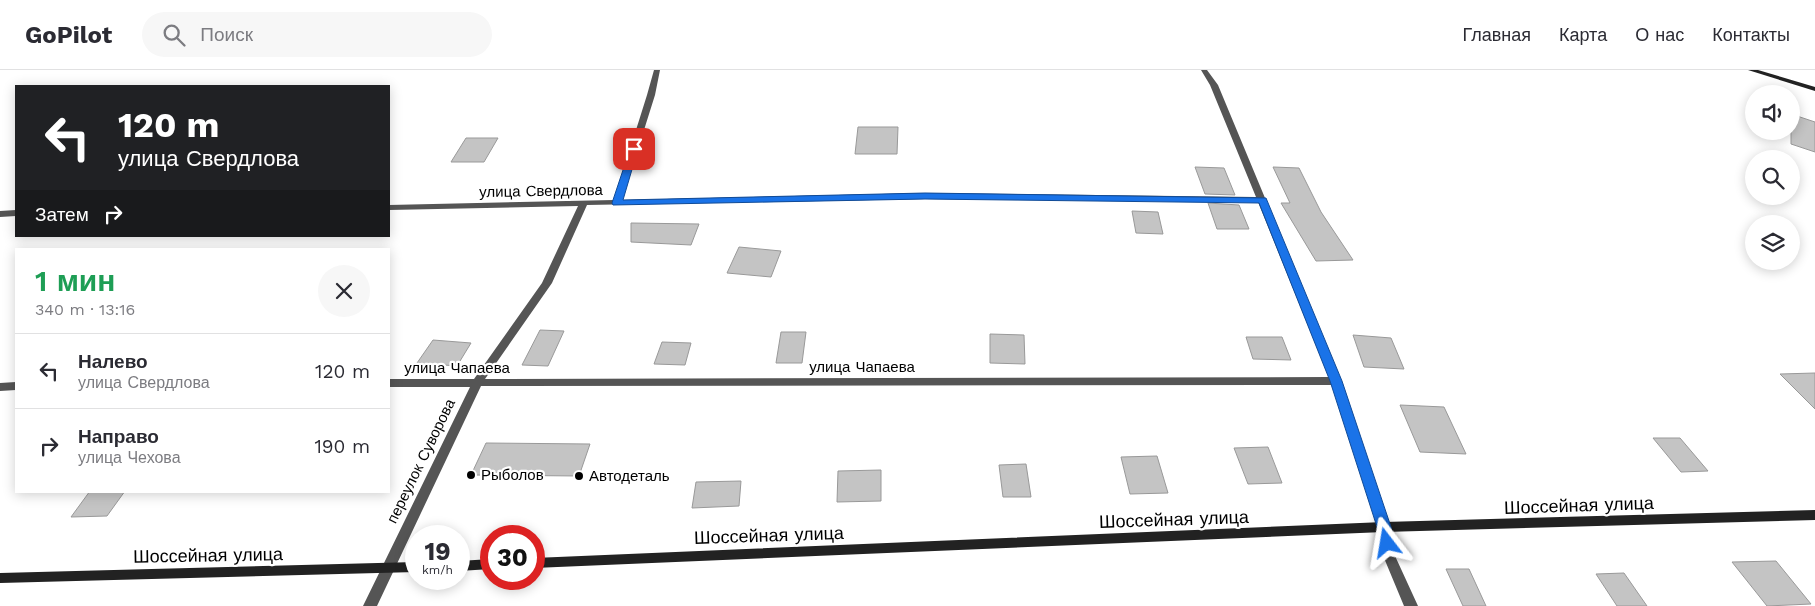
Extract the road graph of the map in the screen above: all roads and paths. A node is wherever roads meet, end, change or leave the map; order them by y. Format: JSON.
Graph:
{"nodes":[{"id":1,"x":657,"y":70,"type":"edge"},
{"id":2,"x":1204,"y":70,"type":"edge"},
{"id":3,"x":1751,"y":70,"type":"edge"},
{"id":4,"x":1815,"y":89,"type":"edge"},
{"id":5,"x":1263,"y":200,"type":"junction"},
{"id":6,"x":617,"y":203,"type":"junction"},
{"id":7,"x":583,"y":204,"type":"junction"},
{"id":8,"x":390,"y":207,"type":"edge"},
{"id":9,"x":15,"y":213,"type":"edge"},
{"id":10,"x":0,"y":214,"type":"edge"},
{"id":11,"x":1336,"y":381,"type":"junction"},
{"id":12,"x":390,"y":383,"type":"edge"},
{"id":13,"x":477,"y":383,"type":"junction"},
{"id":14,"x":15,"y":386,"type":"edge"},
{"id":15,"x":0,"y":387,"type":"edge"},
{"id":16,"x":1815,"y":516,"type":"edge"},
{"id":17,"x":1384,"y":527,"type":"junction"},
{"id":18,"x":545,"y":563,"type":"edge"},
{"id":19,"x":405,"y":568,"type":"edge"},
{"id":20,"x":387,"y":569,"type":"junction"},
{"id":21,"x":0,"y":578,"type":"edge"},
{"id":22,"x":370,"y":606,"type":"edge"},
{"id":23,"x":1411,"y":606,"type":"edge"}],
"edges":[{"from":1,"to":6,"type":"street"},
{"from":2,"to":5,"type":"street"},
{"from":3,"to":4,"type":"main road"},
{"from":5,"to":6,"type":"street","name":"улица Свердлова"},
{"from":5,"to":11,"type":"street"},
{"from":6,"to":7,"type":"street","name":"улица Свердлова"},
{"from":7,"to":8,"type":"street","name":"улица Свердлова"},
{"from":7,"to":13,"type":"street","name":"переулок Суворова"},
{"from":9,"to":10,"type":"street"},
{"from":11,"to":13,"type":"street","name":"улица Чапаева"},
{"from":11,"to":17,"type":"street"},
{"from":12,"to":13,"type":"street","name":"улица Чапаева"},
{"from":13,"to":20,"type":"street","name":"переулок Суворова"},
{"from":14,"to":15,"type":"street"},
{"from":16,"to":17,"type":"main road","name":"Шоссейная улица"},
{"from":17,"to":18,"type":"main road","name":"Шоссейная улица"},
{"from":17,"to":23,"type":"street"},
{"from":19,"to":20,"type":"main road","name":"Шоссейная улица"},
{"from":20,"to":21,"type":"main road","name":"Шоссейная улица"},
{"from":20,"to":22,"type":"street","name":"переулок Суворова"}]}
